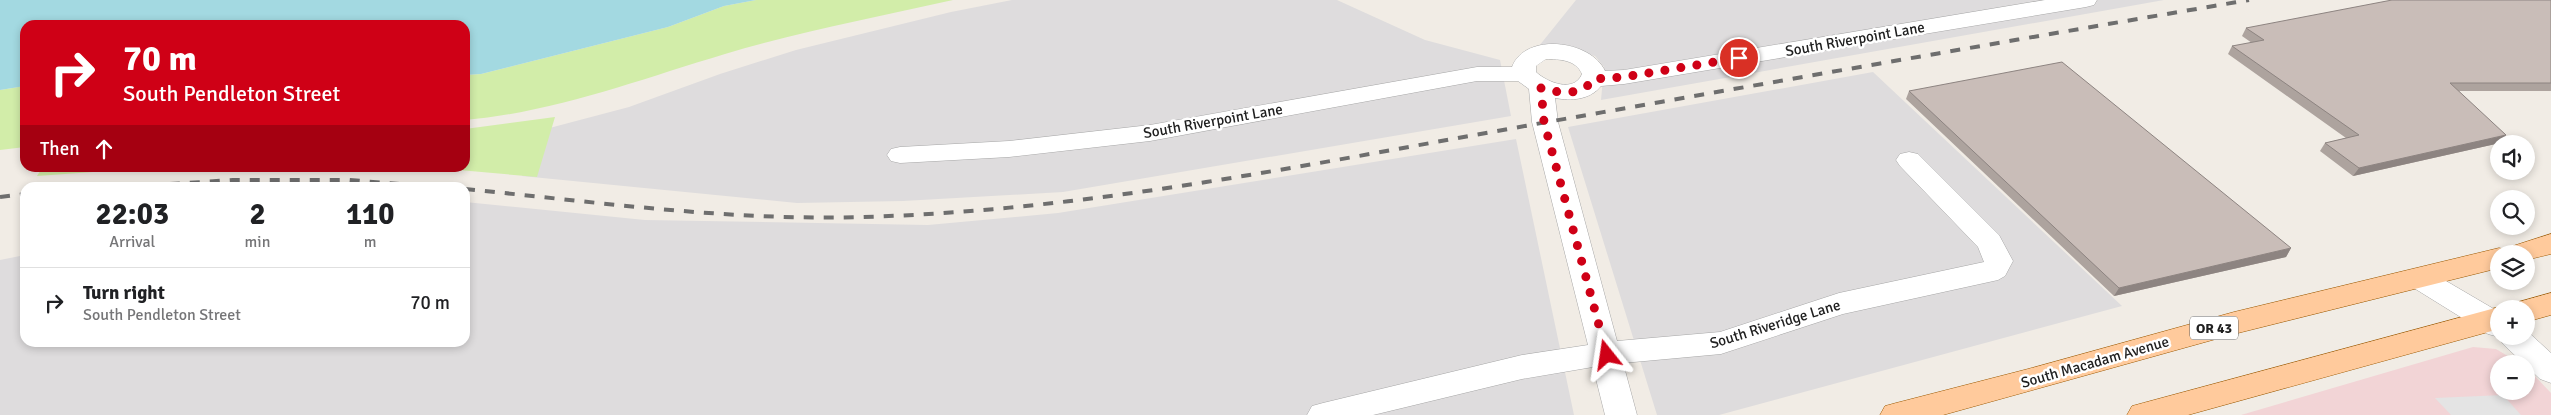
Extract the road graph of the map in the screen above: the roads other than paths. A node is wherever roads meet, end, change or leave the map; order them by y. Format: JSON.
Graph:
{"nodes":[{"id":1,"x":2086,"y":0,"type":"edge"},
{"id":2,"x":1593,"y":79,"type":"junction"},
{"id":3,"x":1532,"y":81,"type":"junction"},
{"id":4,"x":900,"y":156,"type":"dead end"},
{"id":5,"x":1909,"y":160,"type":"dead end"},
{"id":6,"x":2551,"y":244,"type":"edge"},
{"id":7,"x":2535,"y":248,"type":"edge"},
{"id":8,"x":2490,"y":260,"type":"edge"},
{"id":9,"x":2419,"y":278,"type":"junction"},
{"id":10,"x":2551,"y":304,"type":"edge"},
{"id":11,"x":2535,"y":308,"type":"edge"},
{"id":12,"x":2490,"y":319,"type":"edge"},
{"id":13,"x":2490,"y":328,"type":"edge"},
{"id":14,"x":2522,"y":345,"type":"edge"},
{"id":15,"x":1607,"y":355,"type":"junction"},
{"id":16,"x":2551,"y":371,"type":"edge"},
{"id":17,"x":1323,"y":415,"type":"edge"},
{"id":18,"x":1621,"y":415,"type":"edge"},
{"id":19,"x":1896,"y":415,"type":"edge"},
{"id":20,"x":2143,"y":415,"type":"edge"}],
"edges":[{"from":1,"to":2,"type":"street","name":"South Riverpoint Lane"},
{"from":2,"to":3,"type":"street","name":"South Riverpoint Lane"},
{"from":2,"to":3,"type":"street"},
{"from":3,"to":4,"type":"street","name":"South Riverpoint Lane"},
{"from":3,"to":15,"type":"street"},
{"from":5,"to":15,"type":"street","name":"South Riveridge Lane"},
{"from":6,"to":7,"type":"main road"},
{"from":8,"to":9,"type":"main road","name":"South Macadam Avenue","number":"OR 43"},
{"from":9,"to":12,"type":"street"},
{"from":9,"to":19,"type":"main road","name":"South Macadam Avenue","number":"OR 43"},
{"from":10,"to":11,"type":"main road"},
{"from":13,"to":20,"type":"main road"},
{"from":14,"to":16,"type":"street"},
{"from":15,"to":17,"type":"street","name":"South Riveridge Lane"},
{"from":15,"to":18,"type":"street"}]}
